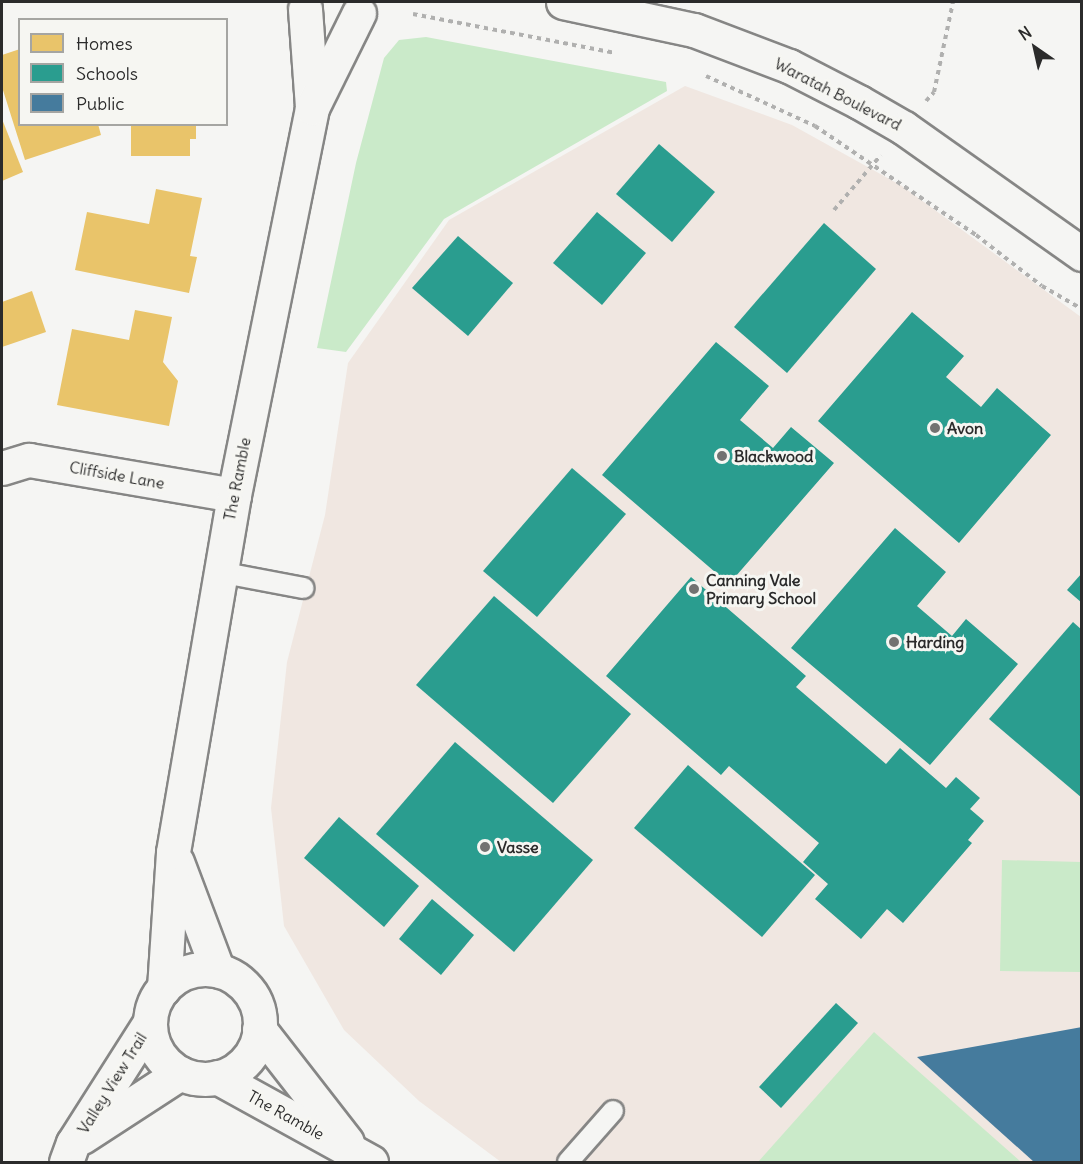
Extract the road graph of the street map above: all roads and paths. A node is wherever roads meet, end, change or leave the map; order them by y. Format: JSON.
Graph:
{"nodes":[{"id":1,"x":563,"y":2,"type":"edge"},
{"id":2,"x":952,"y":2,"type":"edge"},
{"id":3,"x":301,"y":5,"type":"edge"},
{"id":4,"x":367,"y":7,"type":"edge"},
{"id":5,"x":413,"y":14,"type":"dead end"},
{"id":6,"x":617,"y":53,"type":"dead end"},
{"id":7,"x":697,"y":72,"type":"dead end"},
{"id":8,"x":924,"y":104,"type":"dead end"},
{"id":9,"x":312,"y":108,"type":"junction"},
{"id":10,"x":873,"y":165,"type":"junction"},
{"id":11,"x":834,"y":210,"type":"dead end"},
{"id":12,"x":1082,"y":254,"type":"edge"},
{"id":13,"x":1082,"y":309,"type":"edge"},
{"id":14,"x":2,"y":468,"type":"edge"},
{"id":15,"x":234,"y":495,"type":"junction"},
{"id":16,"x":219,"y":572,"type":"junction"},
{"id":17,"x":304,"y":588,"type":"dead end"},
{"id":18,"x":173,"y":852,"type":"junction"},
{"id":19,"x":218,"y":970,"type":"junction"},
{"id":20,"x":164,"y":988,"type":"junction"},
{"id":21,"x":150,"y":1022,"type":"junction"},
{"id":22,"x":260,"y":1029,"type":"junction"},
{"id":23,"x":180,"y":1073,"type":"junction"},
{"id":24,"x":217,"y":1077,"type":"junction"},
{"id":25,"x":613,"y":1112,"type":"dead end"},
{"id":26,"x":70,"y":1153,"type":"edge"},
{"id":27,"x":364,"y":1158,"type":"edge"},
{"id":28,"x":568,"y":1162,"type":"edge"}],
"edges":[{"from":1,"to":12,"type":"street","name":"Waratah Boulevard"},
{"from":2,"to":8,"type":"path"},
{"from":3,"to":4,"type":"street"},
{"from":3,"to":9,"type":"street","name":"The Ramble"},
{"from":4,"to":9,"type":"street","name":"The Ramble"},
{"from":5,"to":6,"type":"path"},
{"from":7,"to":10,"type":"path"},
{"from":9,"to":15,"type":"street","name":"The Ramble"},
{"from":10,"to":11,"type":"path"},
{"from":10,"to":13,"type":"path"},
{"from":14,"to":15,"type":"street","name":"Cliffside Lane"},
{"from":15,"to":16,"type":"street","name":"The Ramble"},
{"from":16,"to":17,"type":"lane"},
{"from":16,"to":18,"type":"street","name":"The Ramble"},
{"from":18,"to":19,"type":"street"},
{"from":18,"to":20,"type":"street","name":"The Ramble"},
{"from":19,"to":20,"type":"street"},
{"from":19,"to":22,"type":"street"},
{"from":20,"to":21,"type":"street"},
{"from":21,"to":23,"type":"street"},
{"from":21,"to":26,"type":"street","name":"Valley View Trail"},
{"from":22,"to":24,"type":"street"},
{"from":22,"to":27,"type":"street","name":"The Ramble"},
{"from":23,"to":24,"type":"street"},
{"from":23,"to":26,"type":"street","name":"Valley View Trail"},
{"from":24,"to":27,"type":"street","name":"The Ramble"},
{"from":25,"to":28,"type":"lane"}]}
